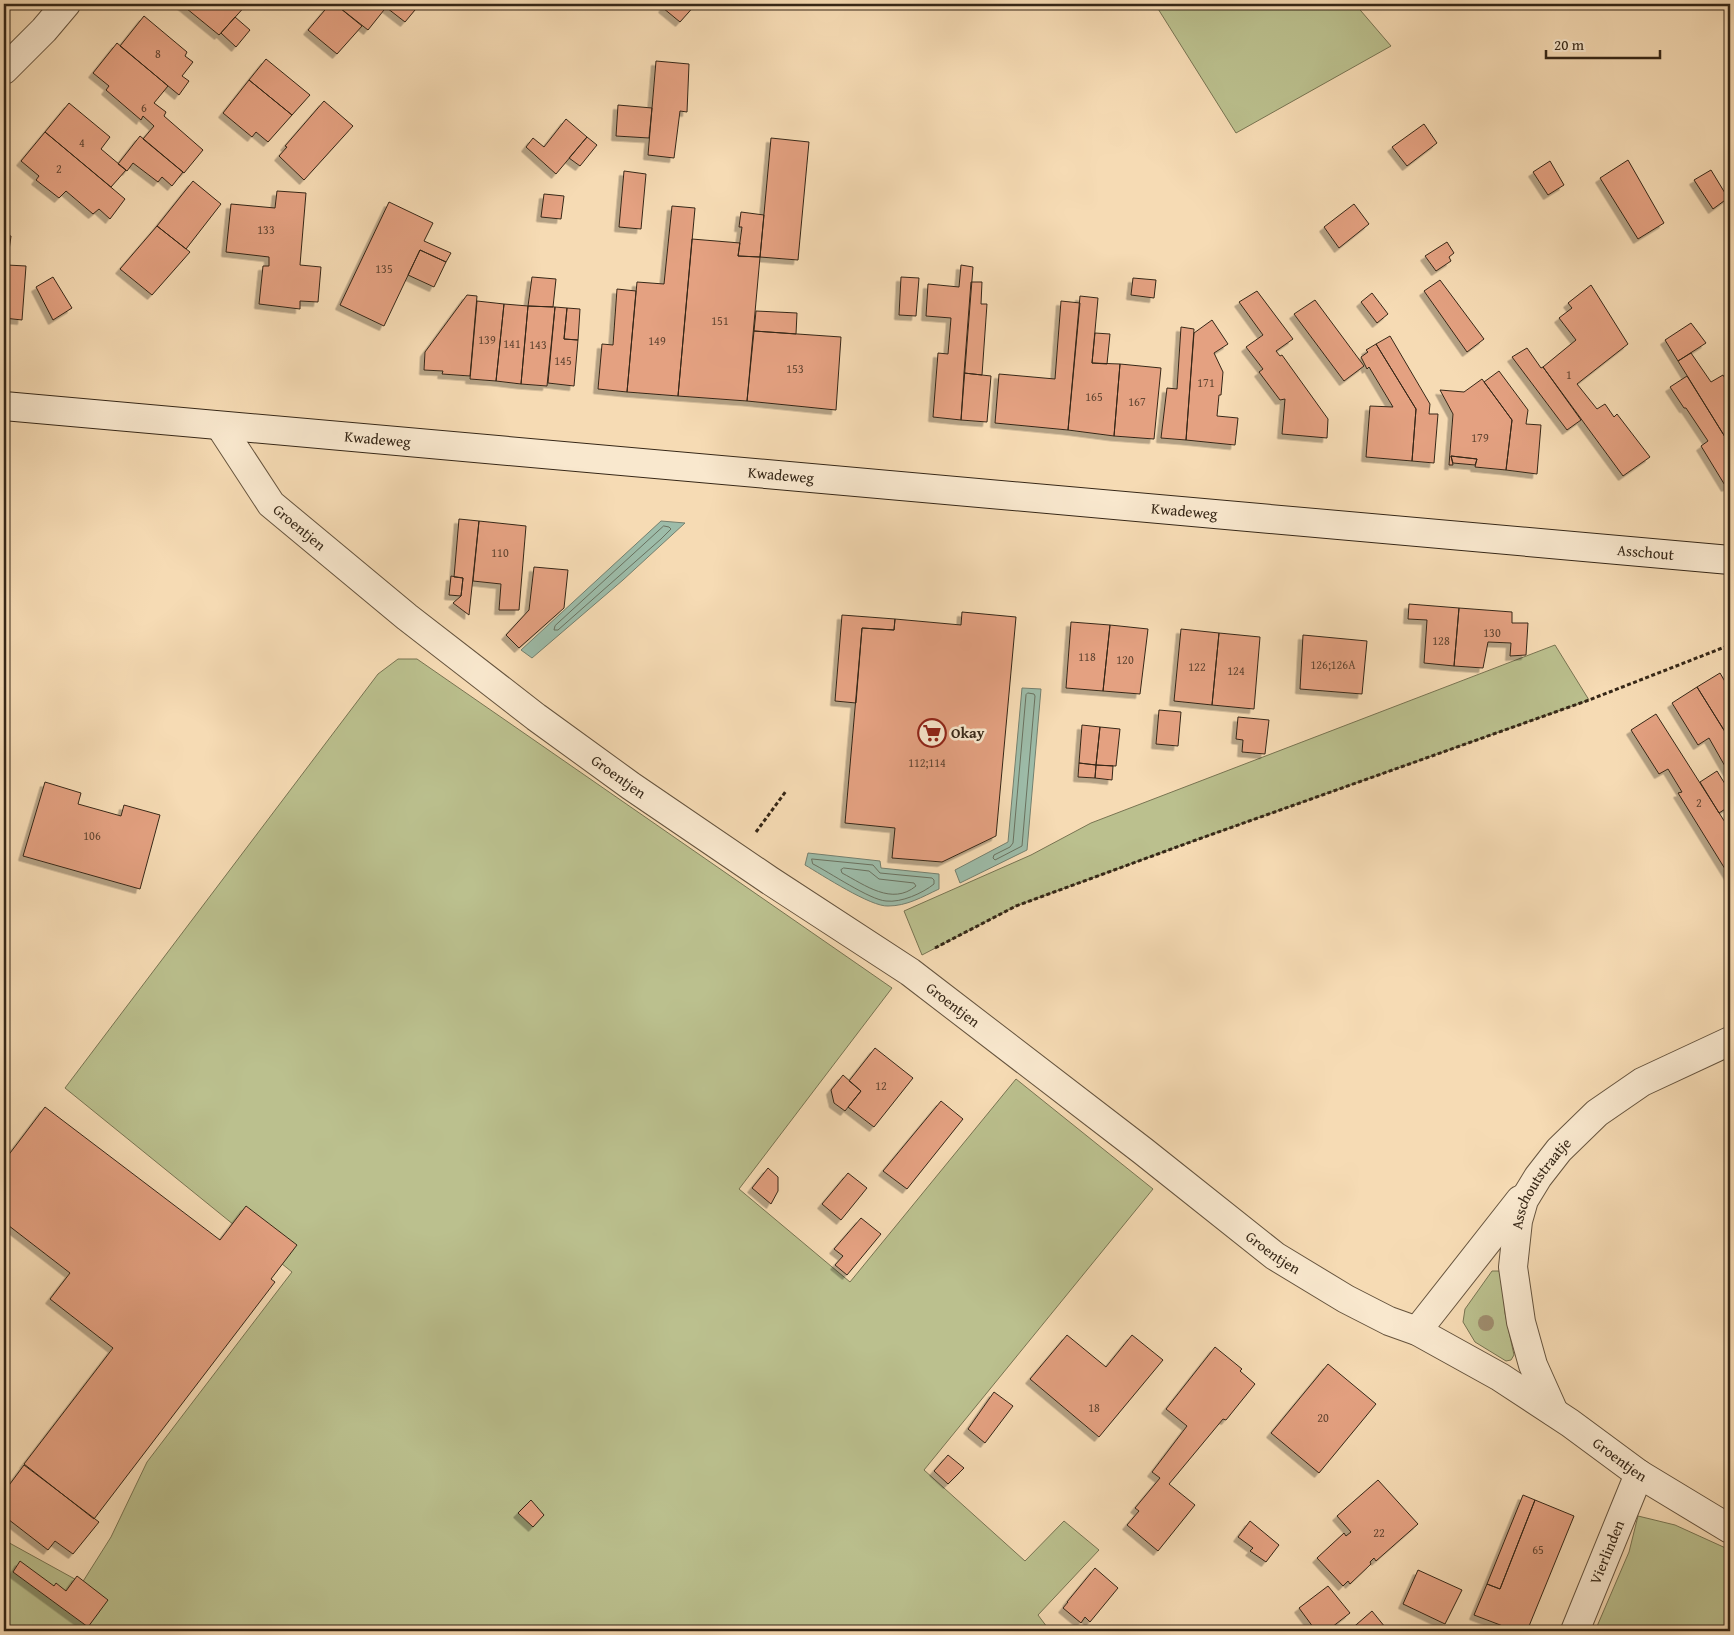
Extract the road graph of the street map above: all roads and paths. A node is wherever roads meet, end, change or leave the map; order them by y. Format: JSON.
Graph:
{"nodes":[{"id":1,"x":66,"y":4,"type":"edge"},
{"id":2,"x":4,"y":70,"type":"edge"},
{"id":3,"x":4,"y":406,"type":"edge"},
{"id":4,"x":220,"y":426,"type":"junction"},
{"id":5,"x":1559,"y":546,"type":"joint"},
{"id":6,"x":1730,"y":560,"type":"edge"},
{"id":7,"x":1730,"y":645,"type":"edge"},
{"id":8,"x":786,"y":791,"type":"dead end"},
{"id":9,"x":736,"y":858,"type":"junction"},
{"id":10,"x":910,"y":972,"type":"junction"},
{"id":11,"x":1730,"y":1041,"type":"edge"},
{"id":12,"x":1538,"y":1177,"type":"junction"},
{"id":13,"x":1417,"y":1331,"type":"junction"},
{"id":14,"x":1554,"y":1412,"type":"junction"},
{"id":15,"x":1639,"y":1474,"type":"junction"},
{"id":16,"x":1730,"y":1529,"type":"edge"},
{"id":17,"x":1575,"y":1631,"type":"edge"}],
"edges":[{"from":1,"to":2,"type":"street"},
{"from":3,"to":4,"type":"street","name":"Kwadeweg"},
{"from":4,"to":5,"type":"street","name":"Kwadeweg"},
{"from":4,"to":9,"type":"street","name":"Groentjen"},
{"from":5,"to":6,"type":"street","name":"Asschout"},
{"from":7,"to":10,"type":"path"},
{"from":8,"to":9,"type":"path"},
{"from":9,"to":10,"type":"street","name":"Groentjen"},
{"from":10,"to":13,"type":"street","name":"Groentjen"},
{"from":11,"to":12,"type":"street","name":"Asschoutstraatje"},
{"from":12,"to":13,"type":"street"},
{"from":12,"to":14,"type":"street","name":"Asschoutstraatje"},
{"from":13,"to":14,"type":"street","name":"Groentjen"},
{"from":14,"to":15,"type":"street","name":"Groentjen"},
{"from":15,"to":16,"type":"street","name":"Groentjen"},
{"from":15,"to":17,"type":"street","name":"Vierlinden"}]}
